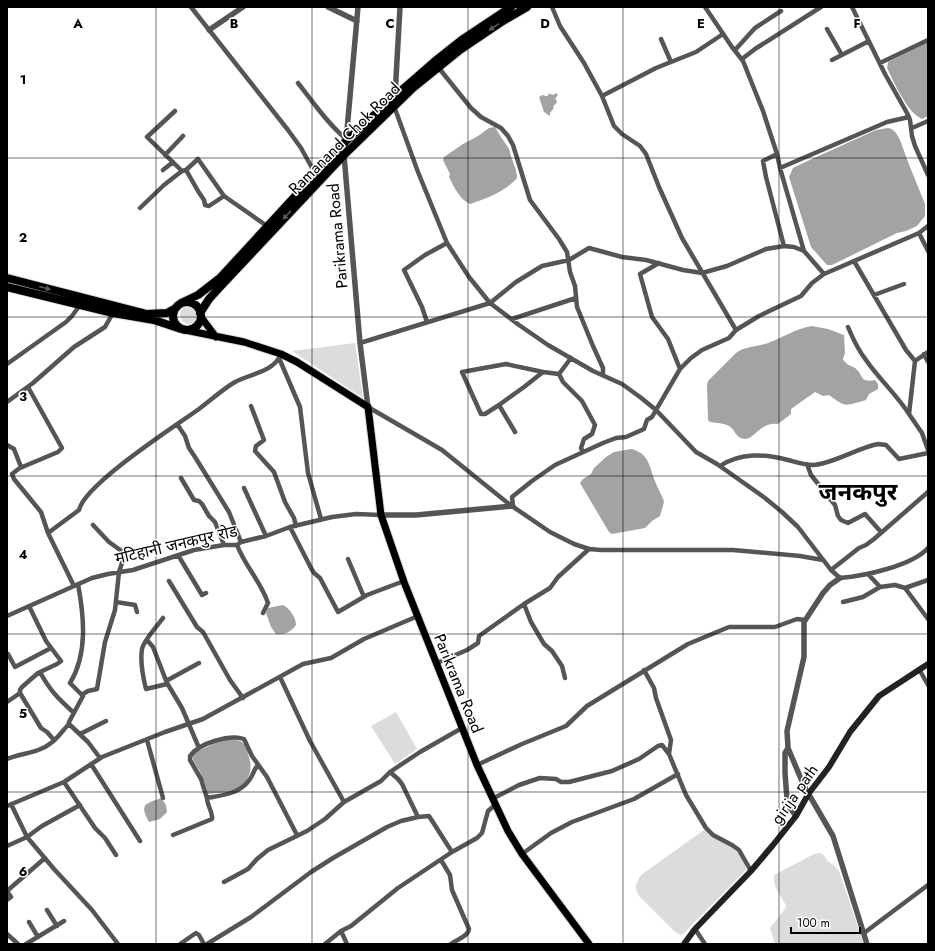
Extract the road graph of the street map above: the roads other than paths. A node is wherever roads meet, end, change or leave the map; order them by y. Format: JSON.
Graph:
{"nodes":[{"id":1,"x":191,"y":7,"type":"edge"},
{"id":2,"x":243,"y":7,"type":"edge"},
{"id":3,"x":328,"y":7,"type":"edge"},
{"id":4,"x":358,"y":7,"type":"edge"},
{"id":5,"x":400,"y":7,"type":"edge"},
{"id":6,"x":510,"y":7,"type":"edge"},
{"id":7,"x":528,"y":7,"type":"edge"},
{"id":8,"x":552,"y":7,"type":"edge"},
{"id":9,"x":705,"y":7,"type":"edge"},
{"id":10,"x":820,"y":7,"type":"edge"},
{"id":11,"x":852,"y":7,"type":"edge"},
{"id":12,"x":781,"y":11,"type":"dead end"},
{"id":13,"x":357,"y":21,"type":"junction"},
{"id":14,"x":827,"y":29,"type":"dead end"},
{"id":15,"x":209,"y":30,"type":"junction"},
{"id":16,"x":723,"y":34,"type":"junction"},
{"id":17,"x":661,"y":39,"type":"dead end"},
{"id":18,"x":928,"y":40,"type":"edge"},
{"id":19,"x":869,"y":41,"type":"junction"},
{"id":20,"x":735,"y":50,"type":"junction"},
{"id":21,"x":842,"y":55,"type":"junction"},
{"id":22,"x":742,"y":59,"type":"junction"},
{"id":23,"x":832,"y":60,"type":"dead end"},
{"id":24,"x":671,"y":62,"type":"junction"},
{"id":25,"x":880,"y":64,"type":"junction"},
{"id":26,"x":436,"y":65,"type":"junction"},
{"id":27,"x":298,"y":83,"type":"dead end"},
{"id":28,"x":395,"y":96,"type":"junction"},
{"id":29,"x":602,"y":96,"type":"junction"},
{"id":30,"x":394,"y":108,"type":"junction"},
{"id":31,"x":175,"y":111,"type":"dead end"},
{"id":32,"x":909,"y":117,"type":"junction"},
{"id":33,"x":928,"y":121,"type":"edge"},
{"id":34,"x":912,"y":128,"type":"junction"},
{"id":35,"x":183,"y":136,"type":"dead end"},
{"id":36,"x":346,"y":140,"type":"junction"},
{"id":37,"x":777,"y":154,"type":"junction"},
{"id":38,"x":165,"y":155,"type":"junction"},
{"id":39,"x":344,"y":155,"type":"junction"},
{"id":40,"x":173,"y":162,"type":"junction"},
{"id":41,"x":780,"y":168,"type":"junction"},
{"id":42,"x":163,"y":170,"type":"dead end"},
{"id":43,"x":184,"y":170,"type":"junction"},
{"id":44,"x":316,"y":175,"type":"junction"},
{"id":45,"x":928,"y":175,"type":"edge"},
{"id":46,"x":224,"y":196,"type":"junction"},
{"id":47,"x":140,"y":208,"type":"dead end"},
{"id":48,"x":267,"y":226,"type":"junction"},
{"id":49,"x":928,"y":226,"type":"edge"},
{"id":50,"x":919,"y":233,"type":"junction"},
{"id":51,"x":447,"y":243,"type":"junction"},
{"id":52,"x":784,"y":246,"type":"junction"},
{"id":53,"x":804,"y":251,"type":"junction"},
{"id":54,"x":928,"y":251,"type":"edge"},
{"id":55,"x":568,"y":260,"type":"junction"},
{"id":56,"x":854,"y":261,"type":"junction"},
{"id":57,"x":659,"y":263,"type":"junction"},
{"id":58,"x":702,"y":273,"type":"junction"},
{"id":59,"x":824,"y":274,"type":"junction"},
{"id":60,"x":7,"y":278,"type":"edge"},
{"id":61,"x":904,"y":284,"type":"dead end"},
{"id":62,"x":7,"y":287,"type":"edge"},
{"id":63,"x":874,"y":295,"type":"junction"},
{"id":64,"x":576,"y":298,"type":"junction"},
{"id":65,"x":490,"y":303,"type":"junction"},
{"id":66,"x":80,"y":304,"type":"junction"},
{"id":67,"x":179,"y":306,"type":"junction"},
{"id":68,"x":113,"y":312,"type":"junction"},
{"id":69,"x":201,"y":315,"type":"junction"},
{"id":70,"x":512,"y":319,"type":"junction"},
{"id":71,"x":427,"y":322,"type":"junction"},
{"id":72,"x":848,"y":327,"type":"dead end"},
{"id":73,"x":183,"y":330,"type":"junction"},
{"id":74,"x":736,"y":330,"type":"junction"},
{"id":75,"x":216,"y":337,"type":"junction"},
{"id":76,"x":360,"y":343,"type":"junction"},
{"id":77,"x":926,"y":353,"type":"edge"},
{"id":78,"x":280,"y":356,"type":"junction"},
{"id":79,"x":571,"y":358,"type":"junction"},
{"id":80,"x":915,"y":362,"type":"junction"},
{"id":81,"x":928,"y":362,"type":"edge"},
{"id":82,"x":7,"y":364,"type":"edge"},
{"id":83,"x":680,"y":369,"type":"junction"},
{"id":84,"x":543,"y":372,"type":"junction"},
{"id":85,"x":559,"y":374,"type":"junction"},
{"id":86,"x":603,"y":375,"type":"junction"},
{"id":87,"x":28,"y":387,"type":"junction"},
{"id":88,"x":7,"y":402,"type":"edge"},
{"id":89,"x":499,"y":405,"type":"junction"},
{"id":90,"x":251,"y":406,"type":"dead end"},
{"id":91,"x":368,"y":407,"type":"junction"},
{"id":92,"x":656,"y":410,"type":"junction"},
{"id":93,"x":909,"y":414,"type":"junction"},
{"id":94,"x":177,"y":424,"type":"junction"},
{"id":95,"x":516,"y":432,"type":"dead end"},
{"id":96,"x":7,"y":445,"type":"edge"},
{"id":97,"x":928,"y":450,"type":"edge"},
{"id":98,"x":583,"y":452,"type":"junction"},
{"id":99,"x":928,"y":453,"type":"edge"},
{"id":100,"x":807,"y":464,"type":"junction"},
{"id":101,"x":720,"y":466,"type":"junction"},
{"id":102,"x":12,"y":474,"type":"junction"},
{"id":103,"x":181,"y":478,"type":"dead end"},
{"id":104,"x":244,"y":488,"type":"dead end"},
{"id":105,"x":928,"y":492,"type":"edge"},
{"id":106,"x":513,"y":506,"type":"junction"},
{"id":107,"x":381,"y":516,"type":"junction"},
{"id":108,"x":322,"y":519,"type":"junction"},
{"id":109,"x":93,"y":525,"type":"dead end"},
{"id":110,"x":293,"y":526,"type":"junction"},
{"id":111,"x":881,"y":532,"type":"junction"},
{"id":112,"x":48,"y":533,"type":"junction"},
{"id":113,"x":266,"y":536,"type":"junction"},
{"id":114,"x":239,"y":544,"type":"junction"},
{"id":115,"x":224,"y":545,"type":"junction"},
{"id":116,"x":928,"y":548,"type":"edge"},
{"id":117,"x":588,"y":549,"type":"junction"},
{"id":118,"x":178,"y":555,"type":"junction"},
{"id":119,"x":348,"y":559,"type":"dead end"},
{"id":120,"x":824,"y":560,"type":"junction"},
{"id":121,"x":831,"y":570,"type":"junction"},
{"id":122,"x":119,"y":572,"type":"junction"},
{"id":123,"x":869,"y":574,"type":"junction"},
{"id":124,"x":840,"y":578,"type":"junction"},
{"id":125,"x":928,"y":580,"type":"edge"},
{"id":126,"x":169,"y":581,"type":"dead end"},
{"id":127,"x":404,"y":581,"type":"junction"},
{"id":128,"x":76,"y":585,"type":"junction"},
{"id":129,"x":880,"y":587,"type":"junction"},
{"id":130,"x":905,"y":588,"type":"junction"},
{"id":131,"x":206,"y":593,"type":"dead end"},
{"id":132,"x":364,"y":597,"type":"junction"},
{"id":133,"x":116,"y":602,"type":"junction"},
{"id":134,"x":843,"y":602,"type":"dead end"},
{"id":135,"x":524,"y":604,"type":"junction"},
{"id":136,"x":29,"y":606,"type":"junction"},
{"id":137,"x":137,"y":612,"type":"dead end"},
{"id":138,"x":263,"y":613,"type":"dead end"},
{"id":139,"x":7,"y":616,"type":"edge"},
{"id":140,"x":418,"y":616,"type":"junction"},
{"id":141,"x":163,"y":618,"type":"dead end"},
{"id":142,"x":928,"y":619,"type":"edge"},
{"id":143,"x":805,"y":620,"type":"junction"},
{"id":144,"x":147,"y":640,"type":"junction"},
{"id":145,"x":51,"y":648,"type":"junction"},
{"id":146,"x":8,"y":654,"type":"dead end"},
{"id":147,"x":200,"y":663,"type":"dead end"},
{"id":148,"x":437,"y":663,"type":"junction"},
{"id":149,"x":928,"y":664,"type":"edge"},
{"id":150,"x":919,"y":669,"type":"junction"},
{"id":151,"x":644,"y":670,"type":"junction"},
{"id":152,"x":40,"y":672,"type":"junction"},
{"id":153,"x":280,"y":677,"type":"junction"},
{"id":154,"x":565,"y":678,"type":"dead end"},
{"id":155,"x":167,"y":682,"type":"junction"},
{"id":156,"x":928,"y":685,"type":"edge"},
{"id":157,"x":20,"y":693,"type":"junction"},
{"id":158,"x":83,"y":694,"type":"junction"},
{"id":159,"x":243,"y":698,"type":"junction"},
{"id":160,"x":7,"y":702,"type":"edge"},
{"id":161,"x":74,"y":713,"type":"junction"},
{"id":162,"x":106,"y":721,"type":"dead end"},
{"id":163,"x":69,"y":724,"type":"junction"},
{"id":164,"x":189,"y":724,"type":"junction"},
{"id":165,"x":462,"y":728,"type":"junction"},
{"id":166,"x":80,"y":734,"type":"junction"},
{"id":167,"x":54,"y":740,"type":"junction"},
{"id":168,"x":147,"y":740,"type":"junction"},
{"id":169,"x":199,"y":748,"type":"junction"},
{"id":170,"x":788,"y":748,"type":"junction"},
{"id":171,"x":669,"y":754,"type":"junction"},
{"id":172,"x":100,"y":758,"type":"junction"},
{"id":173,"x":7,"y":759,"type":"edge"},
{"id":174,"x":91,"y":764,"type":"junction"},
{"id":175,"x":258,"y":765,"type":"junction"},
{"id":176,"x":477,"y":765,"type":"junction"},
{"id":177,"x":390,"y":772,"type":"junction"},
{"id":178,"x":678,"y":774,"type":"junction"},
{"id":179,"x":64,"y":782,"type":"junction"},
{"id":180,"x":809,"y":793,"type":"junction"},
{"id":181,"x":163,"y":798,"type":"dead end"},
{"id":182,"x":207,"y":798,"type":"junction"},
{"id":183,"x":344,"y":802,"type":"junction"},
{"id":184,"x":494,"y":802,"type":"junction"},
{"id":185,"x":9,"y":805,"type":"edge"},
{"id":186,"x":80,"y":805,"type":"junction"},
{"id":187,"x":796,"y":816,"type":"junction"},
{"id":188,"x":418,"y":817,"type":"junction"},
{"id":189,"x":172,"y":834,"type":"dead end"},
{"id":190,"x":297,"y":835,"type":"junction"},
{"id":191,"x":27,"y":837,"type":"junction"},
{"id":192,"x":140,"y":841,"type":"dead end"},
{"id":193,"x":7,"y":846,"type":"edge"},
{"id":194,"x":452,"y":852,"type":"junction"},
{"id":195,"x":522,"y":854,"type":"junction"},
{"id":196,"x":116,"y":855,"type":"dead end"},
{"id":197,"x":45,"y":858,"type":"junction"},
{"id":198,"x":441,"y":860,"type":"junction"},
{"id":199,"x":751,"y":871,"type":"junction"},
{"id":200,"x":224,"y":882,"type":"dead end"},
{"id":201,"x":928,"y":885,"type":"edge"},
{"id":202,"x":7,"y":900,"type":"edge"},
{"id":203,"x":47,"y":910,"type":"dead end"},
{"id":204,"x":64,"y":921,"type":"dead end"},
{"id":205,"x":29,"y":922,"type":"dead end"},
{"id":206,"x":57,"y":926,"type":"junction"},
{"id":207,"x":695,"y":929,"type":"junction"},
{"id":208,"x":341,"y":931,"type":"junction"},
{"id":209,"x":7,"y":934,"type":"edge"},
{"id":210,"x":864,"y":934,"type":"junction"},
{"id":211,"x":38,"y":937,"type":"junction"},
{"id":212,"x":18,"y":944,"type":"edge"},
{"id":213,"x":26,"y":944,"type":"edge"},
{"id":214,"x":118,"y":944,"type":"edge"},
{"id":215,"x":180,"y":944,"type":"edge"},
{"id":216,"x":205,"y":944,"type":"edge"},
{"id":217,"x":325,"y":944,"type":"edge"},
{"id":218,"x":347,"y":944,"type":"edge"},
{"id":219,"x":451,"y":944,"type":"edge"},
{"id":220,"x":589,"y":944,"type":"edge"},
{"id":221,"x":684,"y":944,"type":"edge"},
{"id":222,"x":705,"y":944,"type":"edge"},
{"id":223,"x":867,"y":944,"type":"edge"}],
"edges":[{"from":1,"to":15,"type":"street"},
{"from":2,"to":15,"type":"street"},
{"from":3,"to":13,"type":"street"},
{"from":4,"to":13,"type":"street","name":"Parikrama Road"},
{"from":5,"to":28,"type":"street"},
{"from":6,"to":26,"type":"highway","name":"Ramanand Chok Road"},
{"from":7,"to":26,"type":"highway","name":"Ramanand Chok Road","one_way":true},
{"from":8,"to":29,"type":"street"},
{"from":9,"to":16,"type":"street"},
{"from":10,"to":22,"type":"street"},
{"from":11,"to":19,"type":"street"},
{"from":12,"to":20,"type":"street"},
{"from":13,"to":36,"type":"street","name":"Parikrama Road"},
{"from":14,"to":21,"type":"street"},
{"from":15,"to":44,"type":"street"},
{"from":16,"to":20,"type":"street"},
{"from":16,"to":24,"type":"street"},
{"from":17,"to":24,"type":"street"},
{"from":18,"to":25,"type":"street"},
{"from":19,"to":21,"type":"street"},
{"from":19,"to":25,"type":"street"},
{"from":20,"to":22,"type":"street"},
{"from":21,"to":23,"type":"street"},
{"from":22,"to":37,"type":"street"},
{"from":24,"to":29,"type":"street"},
{"from":25,"to":32,"type":"street"},
{"from":26,"to":28,"type":"highway","name":"Ramanand Chok Road"},
{"from":26,"to":30,"type":"highway","name":"Ramanand Chok Road"},
{"from":26,"to":55,"type":"street"},
{"from":27,"to":36,"type":"street"},
{"from":28,"to":30,"type":"street"},
{"from":28,"to":36,"type":"highway","name":"Ramanand Chok Road"},
{"from":29,"to":58,"type":"street"},
{"from":30,"to":39,"type":"highway","name":"Ramanand Chok Road"},
{"from":30,"to":51,"type":"street"},
{"from":31,"to":38,"type":"street"},
{"from":32,"to":34,"type":"street"},
{"from":32,"to":41,"type":"street"},
{"from":33,"to":34,"type":"street"},
{"from":34,"to":45,"type":"street"},
{"from":35,"to":38,"type":"street"},
{"from":36,"to":39,"type":"street","name":"Parikrama Road"},
{"from":36,"to":44,"type":"highway","name":"Ramanand Chok Road"},
{"from":37,"to":41,"type":"street"},
{"from":37,"to":52,"type":"street"},
{"from":38,"to":40,"type":"street"},
{"from":39,"to":69,"type":"highway","name":"Ramanand Chok Road","one_way":true},
{"from":39,"to":76,"type":"street","name":"Parikrama Road"},
{"from":40,"to":42,"type":"street"},
{"from":40,"to":43,"type":"street"},
{"from":41,"to":53,"type":"street"},
{"from":43,"to":46,"type":"street"},
{"from":43,"to":46,"type":"street"},
{"from":43,"to":47,"type":"street"},
{"from":44,"to":48,"type":"highway","name":"Ramanand Chok Road"},
{"from":46,"to":48,"type":"street"},
{"from":48,"to":67,"type":"highway","name":"Ramanand Chok Road"},
{"from":49,"to":50,"type":"street"},
{"from":50,"to":54,"type":"street"},
{"from":50,"to":56,"type":"street"},
{"from":51,"to":65,"type":"street"},
{"from":51,"to":71,"type":"street"},
{"from":52,"to":53,"type":"street"},
{"from":52,"to":58,"type":"street"},
{"from":53,"to":59,"type":"street"},
{"from":55,"to":57,"type":"street"},
{"from":55,"to":64,"type":"street"},
{"from":55,"to":65,"type":"street"},
{"from":56,"to":59,"type":"street"},
{"from":56,"to":63,"type":"street"},
{"from":57,"to":58,"type":"street"},
{"from":57,"to":83,"type":"street"},
{"from":58,"to":74,"type":"street"},
{"from":59,"to":74,"type":"street"},
{"from":60,"to":67,"type":"highway","name":"Ramanand Chok Road","one_way":true},
{"from":61,"to":63,"type":"street"},
{"from":62,"to":66,"type":"highway"},
{"from":63,"to":80,"type":"street"},
{"from":64,"to":70,"type":"street"},
{"from":64,"to":86,"type":"street"},
{"from":65,"to":70,"type":"street"},
{"from":65,"to":71,"type":"street"},
{"from":66,"to":68,"type":"highway"},
{"from":66,"to":82,"type":"street"},
{"from":67,"to":69,"type":"highway"},
{"from":67,"to":73,"type":"highway"},
{"from":68,"to":73,"type":"highway"},
{"from":68,"to":87,"type":"street"},
{"from":69,"to":73,"type":"highway"},
{"from":69,"to":75,"type":"main road"},
{"from":70,"to":79,"type":"street"},
{"from":71,"to":76,"type":"street"},
{"from":72,"to":93,"type":"street"},
{"from":73,"to":75,"type":"main road"},
{"from":74,"to":83,"type":"street"},
{"from":75,"to":78,"type":"main road"},
{"from":76,"to":91,"type":"street","name":"Parikrama Road"},
{"from":77,"to":80,"type":"street"},
{"from":77,"to":81,"type":"street"},
{"from":78,"to":91,"type":"main road"},
{"from":78,"to":94,"type":"street"},
{"from":78,"to":108,"type":"street"},
{"from":79,"to":85,"type":"street"},
{"from":79,"to":86,"type":"street"},
{"from":80,"to":93,"type":"street"},
{"from":83,"to":92,"type":"street"},
{"from":84,"to":85,"type":"street"},
{"from":84,"to":89,"type":"street"},
{"from":84,"to":89,"type":"street"},
{"from":85,"to":98,"type":"street"},
{"from":86,"to":92,"type":"street"},
{"from":87,"to":88,"type":"street"},
{"from":87,"to":102,"type":"street"},
{"from":89,"to":95,"type":"street"},
{"from":90,"to":110,"type":"street"},
{"from":91,"to":106,"type":"street"},
{"from":91,"to":107,"type":"main road","name":"Parikrama Road"},
{"from":92,"to":98,"type":"street"},
{"from":92,"to":101,"type":"street"},
{"from":93,"to":97,"type":"street"},
{"from":94,"to":112,"type":"street"},
{"from":94,"to":114,"type":"street"},
{"from":96,"to":102,"type":"street"},
{"from":98,"to":106,"type":"street"},
{"from":99,"to":100,"type":"street"},
{"from":100,"to":101,"type":"street"},
{"from":100,"to":111,"type":"street"},
{"from":101,"to":120,"type":"street"},
{"from":102,"to":112,"type":"street"},
{"from":103,"to":115,"type":"street"},
{"from":104,"to":113,"type":"street"},
{"from":105,"to":111,"type":"street"},
{"from":106,"to":107,"type":"street"},
{"from":106,"to":117,"type":"street"},
{"from":107,"to":108,"type":"street","name":"मटिहानी जनकपुर रोड"},
{"from":107,"to":127,"type":"main road","name":"Parikrama Road"},
{"from":108,"to":110,"type":"street","name":"मटिहानी जनकपुर रोड"},
{"from":109,"to":122,"type":"street"},
{"from":110,"to":113,"type":"street","name":"मटिहानी जनकपुर रोड"},
{"from":110,"to":132,"type":"street"},
{"from":111,"to":121,"type":"street"},
{"from":112,"to":128,"type":"street"},
{"from":113,"to":114,"type":"street","name":"मटिहानी जनकपुर रोड"},
{"from":114,"to":115,"type":"street","name":"मटिहानी जनकपुर रोड"},
{"from":114,"to":138,"type":"street"},
{"from":115,"to":118,"type":"street","name":"मटिहानी जनकपुर रोड"},
{"from":116,"to":123,"type":"street"},
{"from":117,"to":120,"type":"street"},
{"from":117,"to":135,"type":"street"},
{"from":118,"to":122,"type":"street","name":"मटिहानी जनकपुर रोड"},
{"from":118,"to":131,"type":"street"},
{"from":119,"to":132,"type":"street"},
{"from":120,"to":121,"type":"street"},
{"from":121,"to":124,"type":"street"},
{"from":122,"to":128,"type":"street","name":"मटिहानी जनकपुर रोड"},
{"from":122,"to":133,"type":"street"},
{"from":123,"to":124,"type":"street"},
{"from":123,"to":129,"type":"street"},
{"from":124,"to":143,"type":"street"},
{"from":125,"to":130,"type":"street"},
{"from":126,"to":159,"type":"street"},
{"from":127,"to":132,"type":"street"},
{"from":127,"to":140,"type":"main road","name":"Parikrama Road"},
{"from":128,"to":136,"type":"street","name":"मटिहानी जनकपुर रोड"},
{"from":128,"to":158,"type":"street"},
{"from":129,"to":130,"type":"street"},
{"from":129,"to":134,"type":"street"},
{"from":130,"to":142,"type":"street"},
{"from":133,"to":137,"type":"street"},
{"from":133,"to":158,"type":"street"},
{"from":135,"to":148,"type":"street"},
{"from":135,"to":154,"type":"street"},
{"from":136,"to":139,"type":"street","name":"मटिहानी जनकपुर रोड"},
{"from":136,"to":145,"type":"street"},
{"from":140,"to":148,"type":"main road","name":"Parikrama Road"},
{"from":140,"to":153,"type":"street"},
{"from":141,"to":144,"type":"street"},
{"from":143,"to":151,"type":"street"},
{"from":143,"to":170,"type":"street"},
{"from":144,"to":155,"type":"street"},
{"from":144,"to":155,"type":"street"},
{"from":145,"to":146,"type":"street"},
{"from":145,"to":152,"type":"street"},
{"from":147,"to":155,"type":"street"},
{"from":148,"to":165,"type":"main road","name":"Parikrama Road"},
{"from":149,"to":150,"type":"main road","name":"girija path"},
{"from":150,"to":156,"type":"street"},
{"from":150,"to":180,"type":"main road","name":"girija path"},
{"from":151,"to":171,"type":"street"},
{"from":151,"to":176,"type":"street"},
{"from":152,"to":157,"type":"street"},
{"from":152,"to":161,"type":"street"},
{"from":153,"to":159,"type":"street"},
{"from":153,"to":183,"type":"street"},
{"from":155,"to":164,"type":"street"},
{"from":157,"to":160,"type":"street"},
{"from":157,"to":167,"type":"street"},
{"from":158,"to":161,"type":"street"},
{"from":159,"to":164,"type":"street"},
{"from":161,"to":163,"type":"street"},
{"from":162,"to":166,"type":"street"},
{"from":163,"to":166,"type":"street"},
{"from":163,"to":167,"type":"street"},
{"from":164,"to":168,"type":"street"},
{"from":164,"to":169,"type":"street"},
{"from":165,"to":176,"type":"main road","name":"Parikrama Road"},
{"from":165,"to":177,"type":"street"},
{"from":166,"to":172,"type":"street"},
{"from":167,"to":173,"type":"street"},
{"from":168,"to":172,"type":"street"},
{"from":168,"to":181,"type":"street"},
{"from":169,"to":175,"type":"street"},
{"from":169,"to":182,"type":"street"},
{"from":170,"to":180,"type":"street"},
{"from":170,"to":187,"type":"street"},
{"from":171,"to":178,"type":"street"},
{"from":171,"to":184,"type":"street"},
{"from":172,"to":174,"type":"street"},
{"from":174,"to":179,"type":"street"},
{"from":174,"to":192,"type":"street"},
{"from":175,"to":182,"type":"street"},
{"from":175,"to":190,"type":"street"},
{"from":176,"to":184,"type":"main road","name":"Parikrama Road"},
{"from":177,"to":183,"type":"street"},
{"from":177,"to":188,"type":"street"},
{"from":178,"to":195,"type":"street"},
{"from":178,"to":199,"type":"street"},
{"from":179,"to":185,"type":"street"},
{"from":179,"to":186,"type":"street"},
{"from":180,"to":187,"type":"main road","name":"girija path"},
{"from":180,"to":210,"type":"street"},
{"from":182,"to":189,"type":"street"},
{"from":183,"to":190,"type":"street"},
{"from":184,"to":194,"type":"street"},
{"from":184,"to":195,"type":"main road","name":"Parikrama Road"},
{"from":185,"to":191,"type":"street"},
{"from":186,"to":191,"type":"street"},
{"from":186,"to":196,"type":"street"},
{"from":187,"to":199,"type":"main road","name":"girija path"},
{"from":188,"to":194,"type":"street"},
{"from":188,"to":216,"type":"street"},
{"from":190,"to":200,"type":"street"},
{"from":191,"to":193,"type":"street"},
{"from":191,"to":197,"type":"street"},
{"from":194,"to":198,"type":"street"},
{"from":195,"to":220,"type":"main road","name":"Parikrama Road"},
{"from":197,"to":202,"type":"street"},
{"from":197,"to":214,"type":"street"},
{"from":198,"to":208,"type":"street"},
{"from":198,"to":219,"type":"street"},
{"from":199,"to":207,"type":"main road","name":"girija path"},
{"from":201,"to":210,"type":"street"},
{"from":203,"to":206,"type":"street"},
{"from":204,"to":206,"type":"street"},
{"from":205,"to":211,"type":"street"},
{"from":206,"to":211,"type":"street"},
{"from":207,"to":221,"type":"main road","name":"girija path"},
{"from":207,"to":222,"type":"street"},
{"from":208,"to":217,"type":"street"},
{"from":208,"to":218,"type":"street"},
{"from":209,"to":212,"type":"street"},
{"from":210,"to":223,"type":"street"},
{"from":211,"to":213,"type":"street"},
{"from":215,"to":216,"type":"street"}]}
